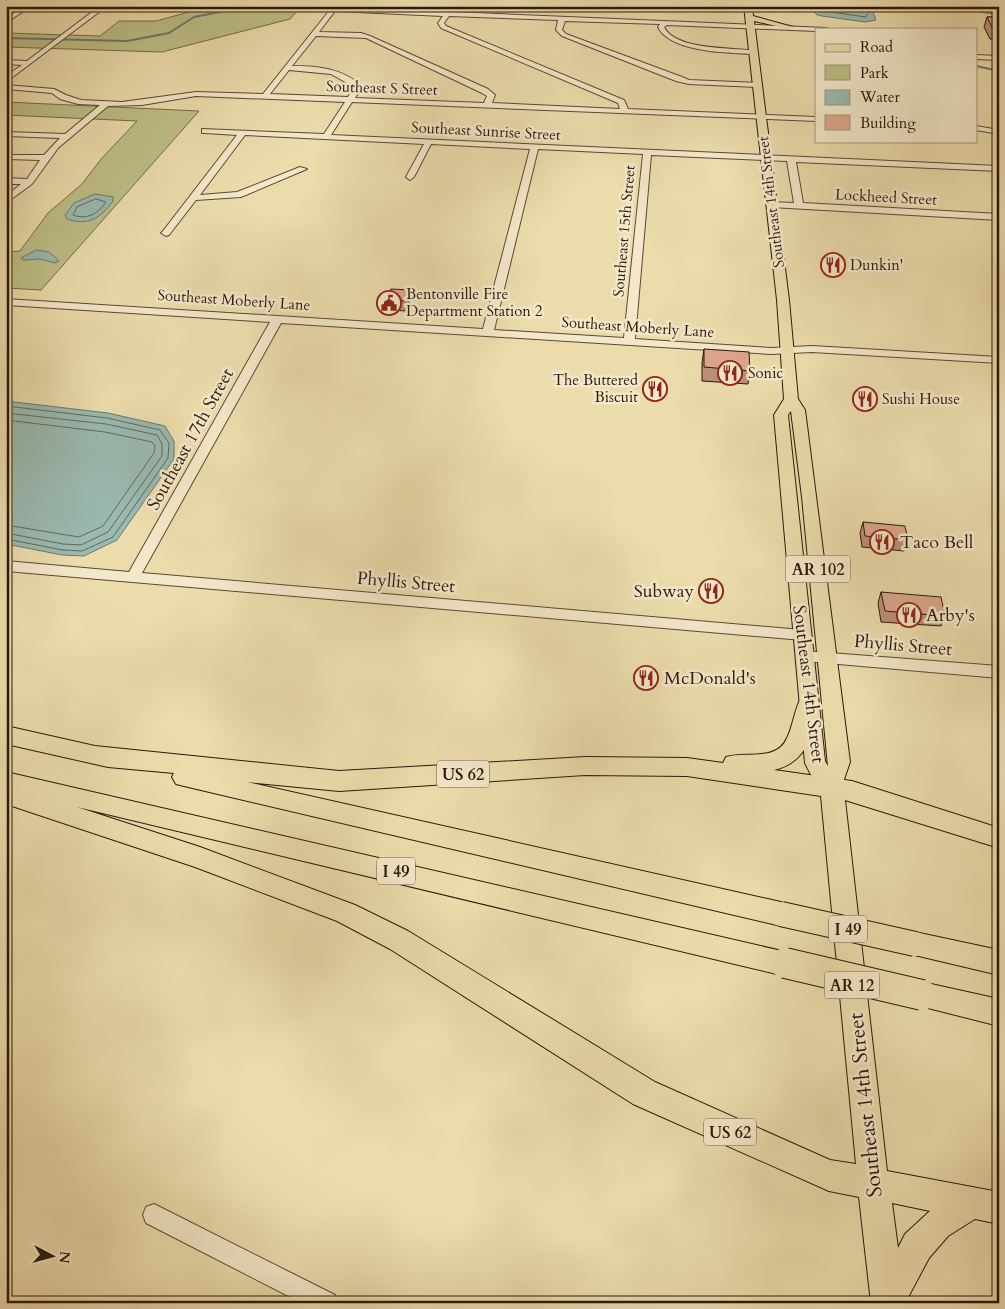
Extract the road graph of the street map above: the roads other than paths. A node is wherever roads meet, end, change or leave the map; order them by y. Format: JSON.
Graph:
{"nodes":[{"id":1,"x":28,"y":6,"type":"edge"},
{"id":2,"x":104,"y":6,"type":"edge"},
{"id":3,"x":451,"y":6,"type":"edge"},
{"id":4,"x":748,"y":6,"type":"edge"},
{"id":5,"x":297,"y":8,"type":"dead end"},
{"id":6,"x":334,"y":10,"type":"junction"},
{"id":7,"x":447,"y":14,"type":"junction"},
{"id":8,"x":562,"y":18,"type":"junction"},
{"id":9,"x":7,"y":21,"type":"edge"},
{"id":10,"x":666,"y":22,"type":"junction"},
{"id":11,"x":750,"y":22,"type":"junction"},
{"id":12,"x":789,"y":27,"type":"junction"},
{"id":13,"x":815,"y":28,"type":"edge"},
{"id":14,"x":312,"y":34,"type":"junction"},
{"id":15,"x":752,"y":40,"type":"junction"},
{"id":16,"x":753,"y":52,"type":"junction"},
{"id":17,"x":978,"y":57,"type":"edge"},
{"id":18,"x":999,"y":58,"type":"edge"},
{"id":19,"x":6,"y":62,"type":"edge"},
{"id":20,"x":29,"y":63,"type":"junction"},
{"id":21,"x":286,"y":68,"type":"junction"},
{"id":22,"x":6,"y":80,"type":"edge"},
{"id":23,"x":757,"y":85,"type":"junction"},
{"id":24,"x":6,"y":87,"type":"edge"},
{"id":25,"x":264,"y":96,"type":"junction"},
{"id":26,"x":351,"y":100,"type":"junction"},
{"id":27,"x":106,"y":103,"type":"junction"},
{"id":28,"x":486,"y":106,"type":"junction"},
{"id":29,"x":625,"y":112,"type":"junction"},
{"id":30,"x":761,"y":117,"type":"junction"},
{"id":31,"x":815,"y":119,"type":"edge"},
{"id":32,"x":978,"y":128,"type":"edge"},
{"id":33,"x":205,"y":132,"type":"dead end"},
{"id":34,"x":978,"y":132,"type":"edge"},
{"id":35,"x":243,"y":133,"type":"junction"},
{"id":36,"x":999,"y":133,"type":"edge"},
{"id":37,"x":6,"y":134,"type":"edge"},
{"id":38,"x":67,"y":136,"type":"junction"},
{"id":39,"x":326,"y":137,"type":"junction"},
{"id":40,"x":428,"y":143,"type":"junction"},
{"id":41,"x":535,"y":147,"type":"junction"},
{"id":42,"x":647,"y":152,"type":"junction"},
{"id":43,"x":6,"y":157,"type":"edge"},
{"id":44,"x":46,"y":158,"type":"junction"},
{"id":45,"x":766,"y":158,"type":"junction"},
{"id":46,"x":792,"y":159,"type":"junction"},
{"id":47,"x":999,"y":168,"type":"edge"},
{"id":48,"x":302,"y":169,"type":"dead end"},
{"id":49,"x":410,"y":178,"type":"dead end"},
{"id":50,"x":6,"y":182,"type":"edge"},
{"id":51,"x":29,"y":182,"type":"junction"},
{"id":52,"x":193,"y":198,"type":"junction"},
{"id":53,"x":6,"y":200,"type":"edge"},
{"id":54,"x":772,"y":204,"type":"junction"},
{"id":55,"x":799,"y":206,"type":"junction"},
{"id":56,"x":999,"y":217,"type":"edge"},
{"id":57,"x":166,"y":233,"type":"dead end"},
{"id":58,"x":6,"y":302,"type":"edge"},
{"id":59,"x":278,"y":318,"type":"junction"},
{"id":60,"x":488,"y":332,"type":"junction"},
{"id":61,"x":629,"y":342,"type":"junction"},
{"id":62,"x":787,"y":350,"type":"junction"},
{"id":63,"x":999,"y":360,"type":"edge"},
{"id":64,"x":791,"y":399,"type":"junction"},
{"id":65,"x":6,"y":566,"type":"edge"},
{"id":66,"x":133,"y":576,"type":"junction"},
{"id":67,"x":802,"y":635,"type":"junction"},
{"id":68,"x":804,"y":656,"type":"junction"},
{"id":69,"x":829,"y":658,"type":"junction"},
{"id":70,"x":999,"y":672,"type":"edge"},
{"id":71,"x":808,"y":706,"type":"junction"},
{"id":72,"x":6,"y":735,"type":"edge"},
{"id":73,"x":95,"y":755,"type":"junction"},
{"id":74,"x":687,"y":767,"type":"junction"},
{"id":75,"x":6,"y":781,"type":"edge"},
{"id":76,"x":832,"y":788,"type":"junction"},
{"id":77,"x":6,"y":794,"type":"edge"},
{"id":78,"x":999,"y":838,"type":"edge"},
{"id":79,"x":999,"y":964,"type":"edge"},
{"id":80,"x":999,"y":1013,"type":"edge"},
{"id":81,"x":873,"y":1182,"type":"junction"},
{"id":82,"x":985,"y":1205,"type":"edge"},
{"id":83,"x":154,"y":1215,"type":"dead end"},
{"id":84,"x":888,"y":1301,"type":"edge"},
{"id":85,"x":327,"y":1303,"type":"edge"}],
"edges":[{"from":1,"to":9,"type":"street"},
{"from":2,"to":20,"type":"street"},
{"from":3,"to":7,"type":"street"},
{"from":4,"to":11,"type":"main road","name":"Southeast 14th Street","number":"AR 102"},
{"from":5,"to":6,"type":"street"},
{"from":6,"to":7,"type":"street"},
{"from":6,"to":14,"type":"street"},
{"from":7,"to":8,"type":"street"},
{"from":7,"to":29,"type":"street"},
{"from":8,"to":10,"type":"street"},
{"from":8,"to":23,"type":"street"},
{"from":10,"to":11,"type":"street"},
{"from":10,"to":16,"type":"street"},
{"from":11,"to":12,"type":"main road"},
{"from":11,"to":15,"type":"main road","name":"Southeast 14th Street","number":"AR 102"},
{"from":12,"to":13,"type":"street"},
{"from":12,"to":15,"type":"main road"},
{"from":14,"to":21,"type":"street"},
{"from":14,"to":28,"type":"street"},
{"from":15,"to":16,"type":"main road","name":"Southeast 14th Street","number":"AR 102"},
{"from":16,"to":23,"type":"main road","name":"Southeast 14th Street","number":"AR 102"},
{"from":17,"to":18,"type":"street"},
{"from":19,"to":20,"type":"street"},
{"from":20,"to":22,"type":"street"},
{"from":21,"to":25,"type":"street"},
{"from":21,"to":26,"type":"street"},
{"from":23,"to":30,"type":"main road","name":"Southeast 14th Street","number":"AR 102"},
{"from":24,"to":27,"type":"street","name":"Southeast S Street"},
{"from":25,"to":26,"type":"street","name":"Southeast S Street"},
{"from":25,"to":27,"type":"street","name":"Southeast S Street"},
{"from":26,"to":28,"type":"street","name":"Southeast S Street"},
{"from":26,"to":39,"type":"street"},
{"from":27,"to":38,"type":"street"},
{"from":28,"to":29,"type":"street","name":"Southeast S Street"},
{"from":29,"to":30,"type":"street","name":"Southeast S Street"},
{"from":30,"to":31,"type":"street","name":"Southeast S Street"},
{"from":30,"to":45,"type":"main road","name":"Southeast 14th Street","number":"AR 102"},
{"from":32,"to":36,"type":"street"},
{"from":33,"to":35,"type":"street","name":"Southeast Sunrise Street"},
{"from":34,"to":36,"type":"street"},
{"from":35,"to":39,"type":"street","name":"Southeast Sunrise Street"},
{"from":35,"to":52,"type":"street"},
{"from":37,"to":38,"type":"street"},
{"from":38,"to":44,"type":"street"},
{"from":39,"to":40,"type":"street","name":"Southeast Sunrise Street"},
{"from":40,"to":41,"type":"street","name":"Southeast Sunrise Street"},
{"from":40,"to":49,"type":"street"},
{"from":41,"to":42,"type":"street","name":"Southeast Sunrise Street"},
{"from":41,"to":60,"type":"street"},
{"from":42,"to":45,"type":"street","name":"Southeast Sunrise Street"},
{"from":42,"to":61,"type":"street","name":"Southeast 15th Street"},
{"from":43,"to":44,"type":"street"},
{"from":44,"to":51,"type":"street"},
{"from":45,"to":46,"type":"street","name":"Southeast Sunrise Street"},
{"from":45,"to":54,"type":"main road","name":"Southeast 14th Street","number":"AR 102"},
{"from":46,"to":47,"type":"street","name":"Southeast Sunrise Street"},
{"from":46,"to":55,"type":"street"},
{"from":48,"to":52,"type":"street"},
{"from":50,"to":51,"type":"street"},
{"from":51,"to":53,"type":"street"},
{"from":52,"to":57,"type":"street"},
{"from":54,"to":55,"type":"street","name":"Lockheed Street"},
{"from":54,"to":62,"type":"main road","name":"Southeast 14th Street","number":"AR 102"},
{"from":55,"to":56,"type":"street","name":"Lockheed Street"},
{"from":58,"to":59,"type":"street","name":"Southeast Moberly Lane"},
{"from":59,"to":60,"type":"street","name":"Southeast Moberly Lane"},
{"from":59,"to":66,"type":"street","name":"Southeast 17th Street"},
{"from":60,"to":61,"type":"street","name":"Southeast Moberly Lane"},
{"from":61,"to":62,"type":"street","name":"Southeast Moberly Lane"},
{"from":62,"to":63,"type":"street","name":"Southeast Moberly Lane"},
{"from":62,"to":64,"type":"main road","name":"Southeast 14th Street","number":"AR 102"},
{"from":64,"to":67,"type":"main road","name":"Southeast 14th Street","number":"AR 102"},
{"from":64,"to":69,"type":"main road","name":"Southeast 14th Street","number":"AR 102"},
{"from":65,"to":66,"type":"street","name":"Phyllis Street"},
{"from":66,"to":67,"type":"street","name":"Phyllis Street"},
{"from":67,"to":68,"type":"main road","name":"Southeast 14th Street","number":"AR 102"},
{"from":68,"to":69,"type":"street","name":"Phyllis Street"},
{"from":68,"to":71,"type":"main road","name":"Southeast 14th Street","number":"AR 102"},
{"from":69,"to":70,"type":"street","name":"Phyllis Street"},
{"from":69,"to":76,"type":"main road","name":"Southeast 14th Street","number":"AR 102"},
{"from":71,"to":74,"type":"highway","number":"US 62"},
{"from":71,"to":76,"type":"main road","name":"Southeast 14th Street","number":"AR 102"},
{"from":72,"to":73,"type":"highway","number":"I 49"},
{"from":73,"to":74,"type":"highway","number":"US 62"},
{"from":73,"to":79,"type":"highway","number":"I 49","bridge":true},
{"from":74,"to":76,"type":"highway","number":"US 62"},
{"from":75,"to":80,"type":"highway","number":"I 49","bridge":true},
{"from":76,"to":78,"type":"highway"},
{"from":76,"to":81,"type":"highway","name":"Southeast 14th Street","number":"AR 12"},
{"from":77,"to":81,"type":"highway","number":"US 62"},
{"from":81,"to":82,"type":"highway"},
{"from":81,"to":84,"type":"highway","name":"Southeast 14th Street","number":"AR 12"},
{"from":82,"to":84,"type":"highway"},
{"from":83,"to":85,"type":"street"}]}
